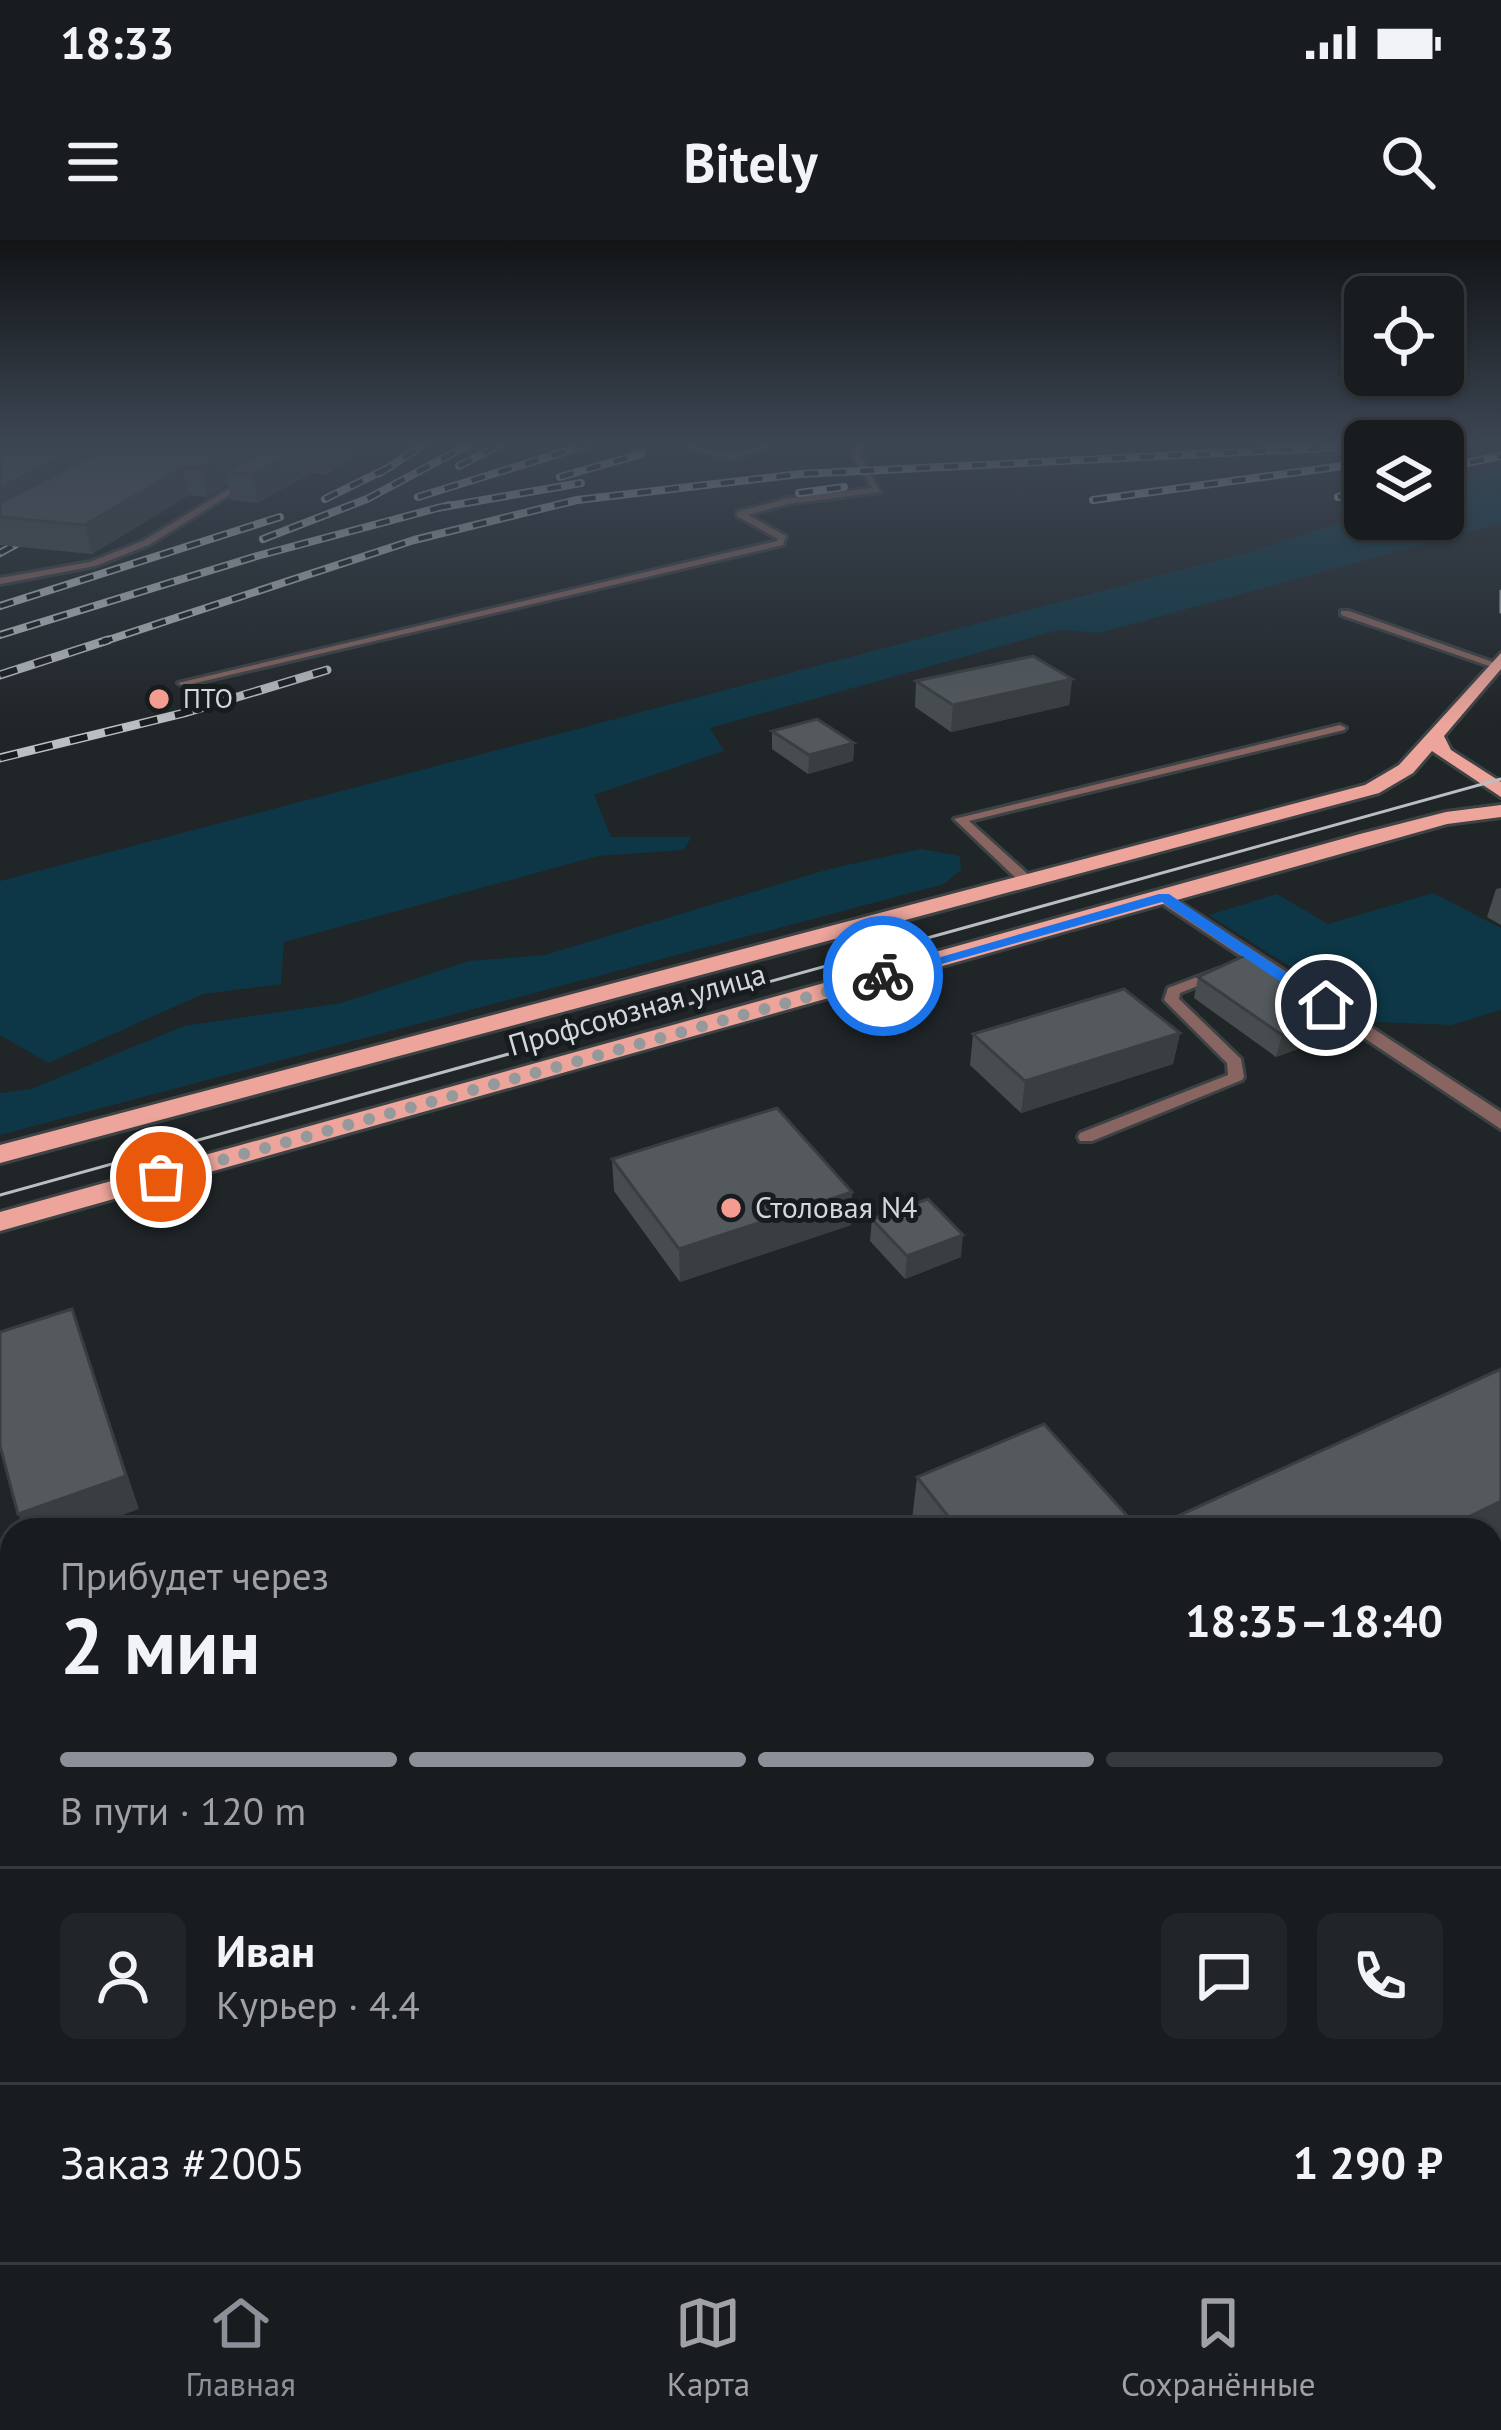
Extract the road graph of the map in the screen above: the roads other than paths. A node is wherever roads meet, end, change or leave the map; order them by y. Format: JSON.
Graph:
{"nodes":[{"id":1,"x":154,"y":538,"type":"edge"},
{"id":2,"x":777,"y":538,"type":"edge"},
{"id":3,"x":0,"y":581,"type":"edge"},
{"id":4,"x":1345,"y":613,"type":"dead end"},
{"id":5,"x":1498,"y":662,"type":"edge"},
{"id":6,"x":183,"y":683,"type":"dead end"},
{"id":7,"x":1340,"y":728,"type":"dead end"},
{"id":8,"x":1436,"y":738,"type":"junction"},
{"id":9,"x":1501,"y":790,"type":"edge"},
{"id":10,"x":1501,"y":811,"type":"edge"},
{"id":11,"x":1025,"y":879,"type":"junction"},
{"id":12,"x":1164,"y":897,"type":"junction"},
{"id":13,"x":1256,"y":958,"type":"junction"},
{"id":14,"x":1501,"y":1122,"type":"edge"},
{"id":15,"x":1086,"y":1136,"type":"dead end"},
{"id":16,"x":0,"y":1154,"type":"edge"},
{"id":17,"x":0,"y":1222,"type":"edge"}],
"edges":[{"from":1,"to":3,"type":"lane"},
{"from":2,"to":6,"type":"lane"},
{"from":4,"to":5,"type":"lane"},
{"from":5,"to":8,"type":"main road","name":"Профсоюзная улица"},
{"from":7,"to":11,"type":"lane"},
{"from":8,"to":9,"type":"main road"},
{"from":8,"to":11,"type":"main road","name":"Профсоюзная улица"},
{"from":10,"to":12,"type":"main road","name":"Профсоюзная улица"},
{"from":11,"to":16,"type":"main road","name":"Профсоюзная улица"},
{"from":12,"to":13,"type":"street"},
{"from":12,"to":17,"type":"main road","name":"Профсоюзная улица"},
{"from":13,"to":14,"type":"street"},
{"from":13,"to":15,"type":"lane"}]}
